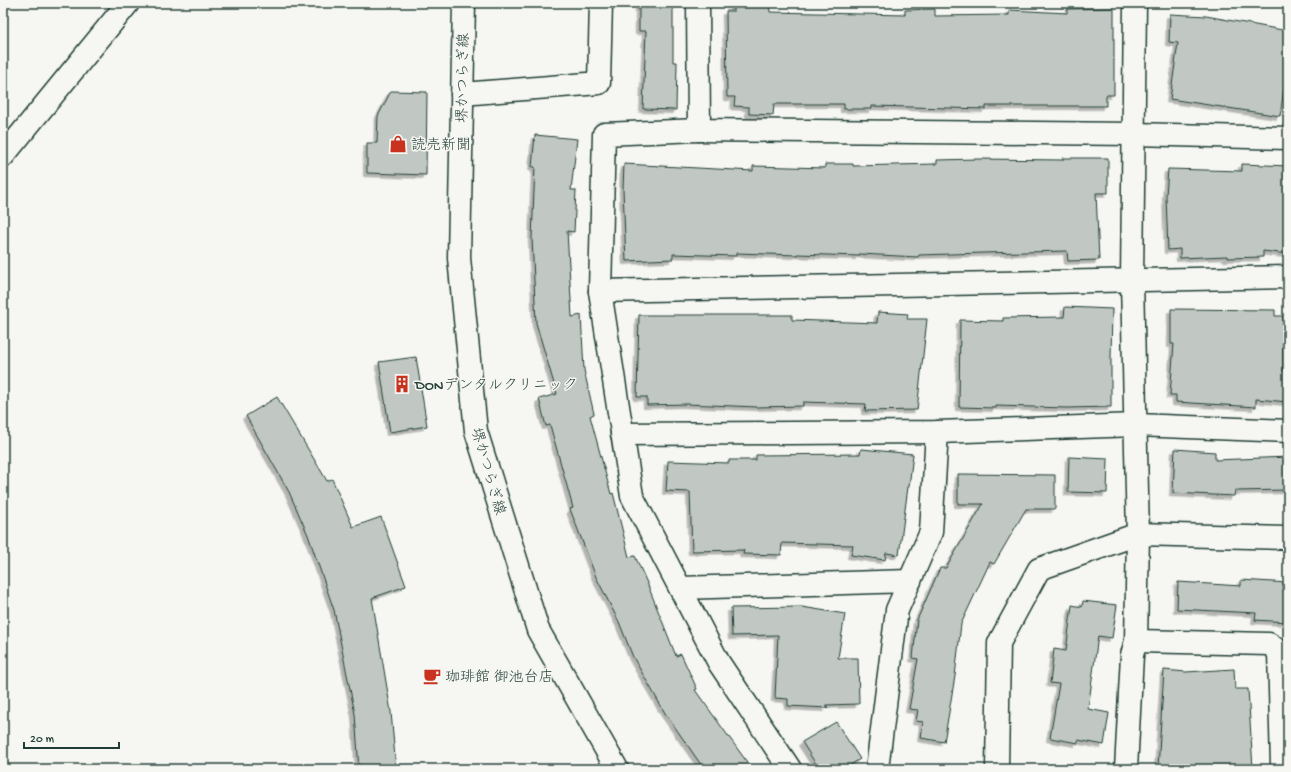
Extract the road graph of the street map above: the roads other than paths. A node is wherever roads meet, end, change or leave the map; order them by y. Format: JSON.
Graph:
{"nodes":[{"id":1,"x":128,"y":3,"type":"edge"},
{"id":2,"x":464,"y":3,"type":"edge"},
{"id":3,"x":601,"y":3,"type":"edge"},
{"id":4,"x":698,"y":3,"type":"edge"},
{"id":5,"x":1135,"y":3,"type":"edge"},
{"id":6,"x":462,"y":94,"type":"junction"},
{"id":7,"x":698,"y":130,"type":"junction"},
{"id":8,"x":1134,"y":134,"type":"junction"},
{"id":9,"x":1288,"y":138,"type":"edge"},
{"id":10,"x":3,"y":156,"type":"edge"},
{"id":11,"x":1288,"y":277,"type":"edge"},
{"id":12,"x":1132,"y":281,"type":"junction"},
{"id":13,"x":600,"y":291,"type":"junction"},
{"id":14,"x":1136,"y":425,"type":"junction"},
{"id":15,"x":1288,"y":431,"type":"edge"},
{"id":16,"x":938,"y":432,"type":"junction"},
{"id":17,"x":622,"y":434,"type":"junction"},
{"id":18,"x":1138,"y":534,"type":"junction"},
{"id":19,"x":1288,"y":538,"type":"edge"},
{"id":20,"x":910,"y":581,"type":"junction"},
{"id":21,"x":680,"y":588,"type":"junction"},
{"id":22,"x":1136,"y":641,"type":"junction"},
{"id":23,"x":1288,"y":766,"type":"edge"},
{"id":24,"x":617,"y":769,"type":"edge"},
{"id":25,"x":790,"y":769,"type":"edge"},
{"id":26,"x":877,"y":769,"type":"edge"},
{"id":27,"x":997,"y":769,"type":"edge"},
{"id":28,"x":1126,"y":769,"type":"edge"}],
"edges":[{"from":1,"to":10,"type":"street"},
{"from":2,"to":6,"type":"street","name":"堺かつらぎ線"},
{"from":3,"to":6,"type":"street"},
{"from":4,"to":7,"type":"street"},
{"from":5,"to":8,"type":"street"},
{"from":6,"to":24,"type":"street","name":"堺かつらぎ線"},
{"from":7,"to":8,"type":"street"},
{"from":7,"to":13,"type":"street"},
{"from":8,"to":9,"type":"street"},
{"from":8,"to":12,"type":"street"},
{"from":11,"to":12,"type":"street"},
{"from":12,"to":13,"type":"street"},
{"from":12,"to":14,"type":"street"},
{"from":13,"to":17,"type":"street"},
{"from":14,"to":15,"type":"street"},
{"from":14,"to":16,"type":"street"},
{"from":14,"to":18,"type":"street"},
{"from":16,"to":17,"type":"street"},
{"from":16,"to":20,"type":"street"},
{"from":17,"to":21,"type":"street"},
{"from":18,"to":19,"type":"street"},
{"from":18,"to":22,"type":"street"},
{"from":18,"to":27,"type":"street"},
{"from":20,"to":21,"type":"street"},
{"from":20,"to":26,"type":"street"},
{"from":21,"to":25,"type":"street"},
{"from":22,"to":23,"type":"street"},
{"from":22,"to":28,"type":"street"}]}
